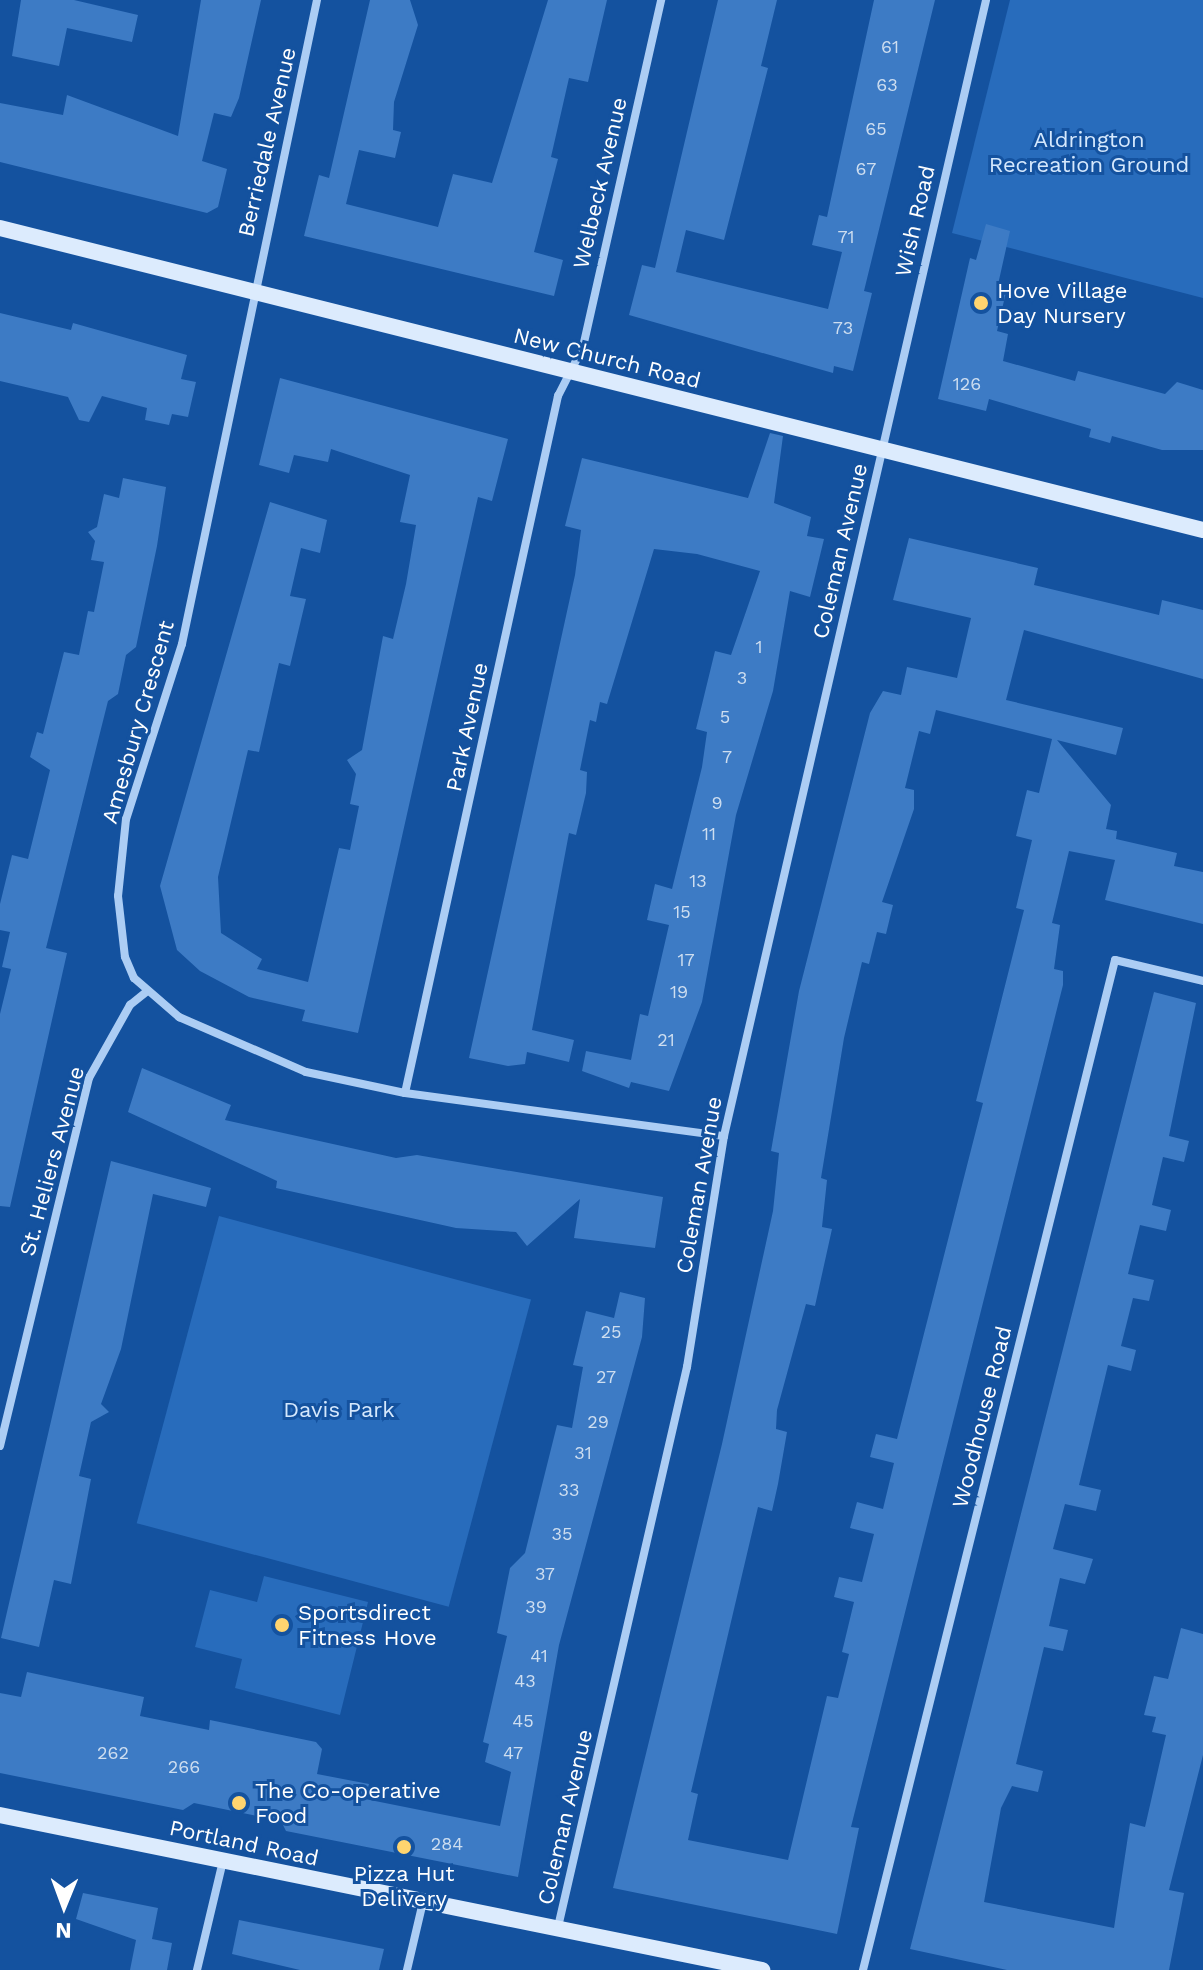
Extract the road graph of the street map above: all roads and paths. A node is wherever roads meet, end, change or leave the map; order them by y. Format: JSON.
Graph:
{"nodes":[{"id":1,"x":317,"y":0,"type":"edge"},
{"id":2,"x":661,"y":0,"type":"edge"},
{"id":3,"x":986,"y":0,"type":"edge"},
{"id":4,"x":0,"y":228,"type":"edge"},
{"id":5,"x":256,"y":292,"type":"junction"},
{"id":6,"x":570,"y":372,"type":"junction"},
{"id":7,"x":882,"y":450,"type":"junction"},
{"id":8,"x":1203,"y":530,"type":"edge"},
{"id":9,"x":1203,"y":981,"type":"edge"},
{"id":10,"x":146,"y":992,"type":"junction"},
{"id":11,"x":405,"y":1093,"type":"junction"},
{"id":12,"x":724,"y":1136,"type":"junction"},
{"id":13,"x":0,"y":1446,"type":"edge"},
{"id":14,"x":0,"y":1815,"type":"edge"},
{"id":15,"x":223,"y":1861,"type":"junction"},
{"id":16,"x":423,"y":1902,"type":"junction"},
{"id":17,"x":558,"y":1927,"type":"junction"},
{"id":18,"x":197,"y":1970,"type":"edge"},
{"id":19,"x":407,"y":1970,"type":"edge"},
{"id":20,"x":762,"y":1970,"type":"edge"},
{"id":21,"x":863,"y":1970,"type":"edge"}],
"edges":[{"from":1,"to":5,"type":"street","name":"Berriedale Avenue"},
{"from":2,"to":6,"type":"street","name":"Welbeck Avenue"},
{"from":3,"to":7,"type":"street","name":"Wish Road"},
{"from":4,"to":5,"type":"main road","name":"New Church Road"},
{"from":5,"to":6,"type":"main road","name":"New Church Road"},
{"from":5,"to":10,"type":"street","name":"Amesbury Crescent"},
{"from":6,"to":7,"type":"main road","name":"New Church Road"},
{"from":6,"to":11,"type":"street","name":"Park Avenue"},
{"from":7,"to":8,"type":"main road","name":"New Church Road"},
{"from":7,"to":12,"type":"street","name":"Coleman Avenue"},
{"from":9,"to":21,"type":"street","name":"Woodhouse Road"},
{"from":10,"to":11,"type":"street"},
{"from":10,"to":13,"type":"street","name":"St. Heliers Avenue"},
{"from":11,"to":12,"type":"street"},
{"from":12,"to":17,"type":"street","name":"Coleman Avenue"},
{"from":14,"to":15,"type":"main road","name":"Portland Road"},
{"from":15,"to":16,"type":"main road","name":"Portland Road"},
{"from":15,"to":18,"type":"street"},
{"from":16,"to":17,"type":"main road","name":"Portland Road"},
{"from":16,"to":19,"type":"street"},
{"from":17,"to":20,"type":"main road","name":"Portland Road"}]}
